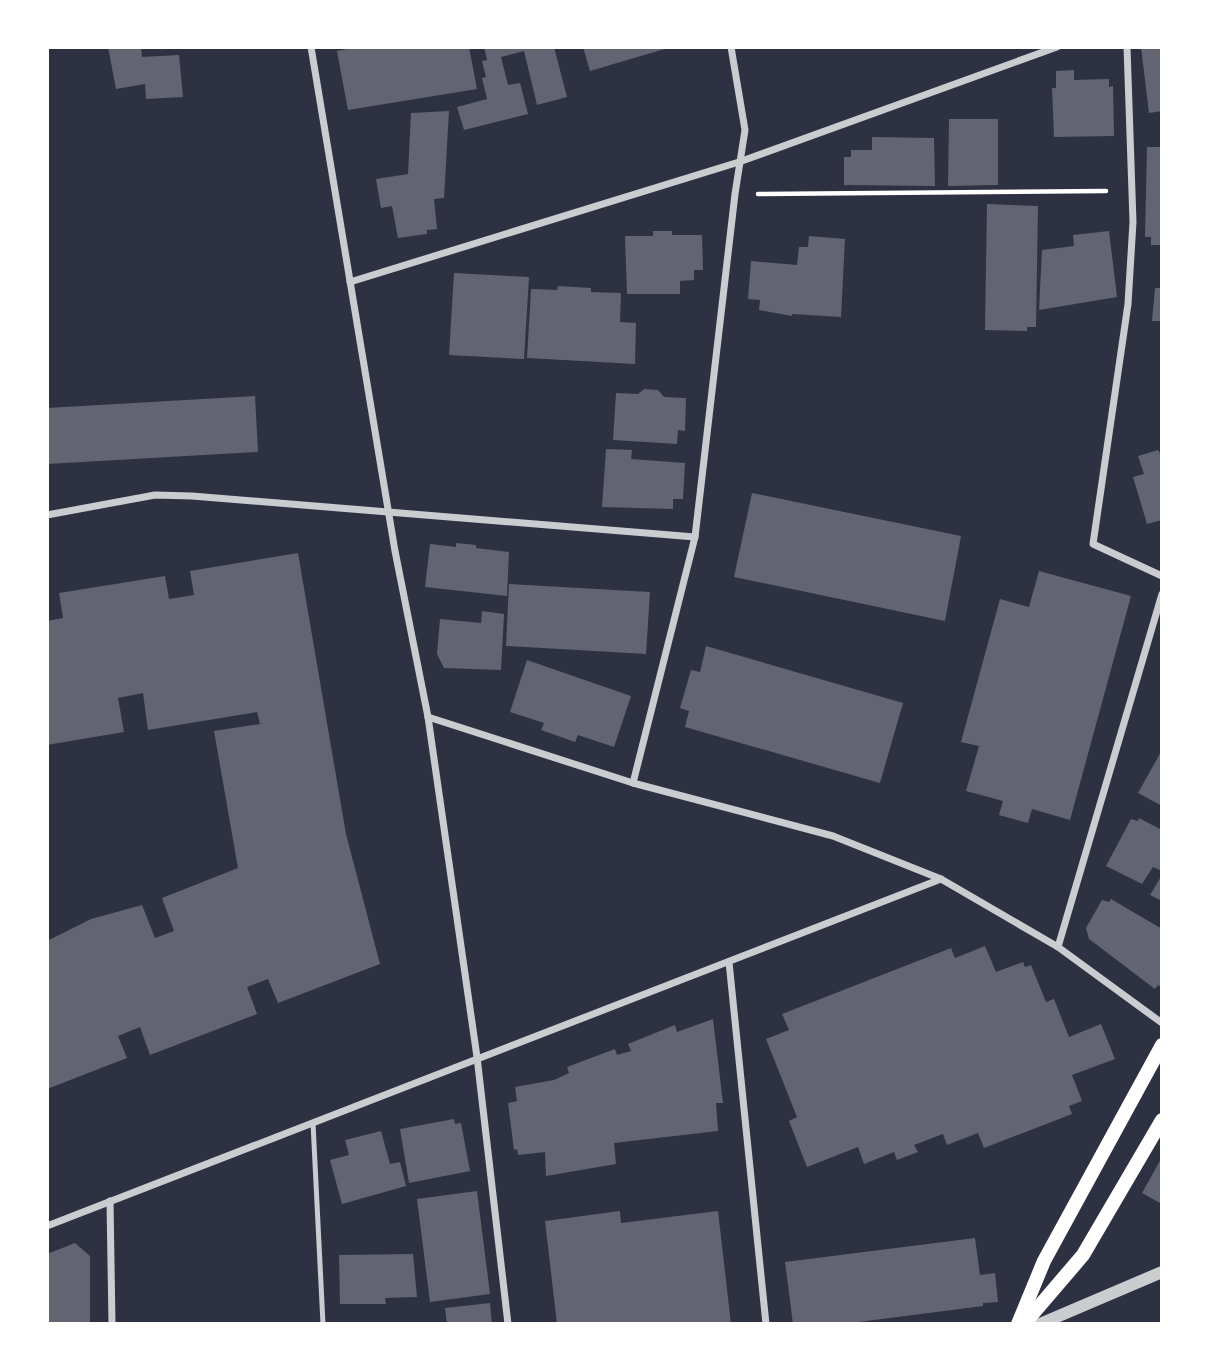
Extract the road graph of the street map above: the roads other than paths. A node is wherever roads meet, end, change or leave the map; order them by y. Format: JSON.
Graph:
{"nodes":[{"id":1,"x":311,"y":47,"type":"edge"},
{"id":2,"x":731,"y":47,"type":"edge"},
{"id":3,"x":1057,"y":47,"type":"edge"},
{"id":4,"x":1127,"y":47,"type":"edge"},
{"id":5,"x":739,"y":162,"type":"junction"},
{"id":6,"x":350,"y":282,"type":"junction"},
{"id":7,"x":390,"y":510,"type":"junction"},
{"id":8,"x":47,"y":515,"type":"edge"},
{"id":9,"x":695,"y":537,"type":"junction"},
{"id":10,"x":1162,"y":576,"type":"edge"},
{"id":11,"x":1162,"y":594,"type":"edge"},
{"id":12,"x":428,"y":718,"type":"junction"},
{"id":13,"x":633,"y":783,"type":"junction"},
{"id":14,"x":941,"y":879,"type":"junction"},
{"id":15,"x":1058,"y":947,"type":"junction"},
{"id":16,"x":729,"y":962,"type":"junction"},
{"id":17,"x":1162,"y":1023,"type":"edge"},
{"id":18,"x":1162,"y":1045,"type":"edge"},
{"id":19,"x":477,"y":1057,"type":"junction"},
{"id":20,"x":1162,"y":1120,"type":"edge"},
{"id":21,"x":313,"y":1123,"type":"junction"},
{"id":22,"x":110,"y":1201,"type":"junction"},
{"id":23,"x":47,"y":1226,"type":"edge"},
{"id":24,"x":1162,"y":1272,"type":"edge"},
{"id":25,"x":112,"y":1324,"type":"edge"},
{"id":26,"x":323,"y":1324,"type":"edge"},
{"id":27,"x":508,"y":1324,"type":"edge"},
{"id":28,"x":766,"y":1324,"type":"edge"},
{"id":29,"x":1021,"y":1324,"type":"edge"},
{"id":30,"x":1040,"y":1324,"type":"edge"}],
"edges":[{"from":1,"to":6,"type":"street"},
{"from":2,"to":5,"type":"street"},
{"from":3,"to":5,"type":"street"},
{"from":4,"to":10,"type":"street"},
{"from":5,"to":6,"type":"street"},
{"from":5,"to":9,"type":"street"},
{"from":6,"to":7,"type":"street"},
{"from":7,"to":8,"type":"street"},
{"from":7,"to":9,"type":"street"},
{"from":7,"to":12,"type":"street"},
{"from":9,"to":13,"type":"street"},
{"from":11,"to":15,"type":"street"},
{"from":12,"to":13,"type":"street"},
{"from":12,"to":19,"type":"street"},
{"from":13,"to":14,"type":"street"},
{"from":14,"to":15,"type":"street"},
{"from":14,"to":16,"type":"street"},
{"from":15,"to":17,"type":"street"},
{"from":16,"to":19,"type":"street"},
{"from":16,"to":28,"type":"street"},
{"from":18,"to":29,"type":"main road"},
{"from":19,"to":21,"type":"street"},
{"from":19,"to":27,"type":"street"},
{"from":20,"to":29,"type":"main road"},
{"from":21,"to":22,"type":"street"},
{"from":21,"to":26,"type":"lane"},
{"from":22,"to":23,"type":"street"},
{"from":22,"to":25,"type":"street"},
{"from":24,"to":30,"type":"street"}]}
